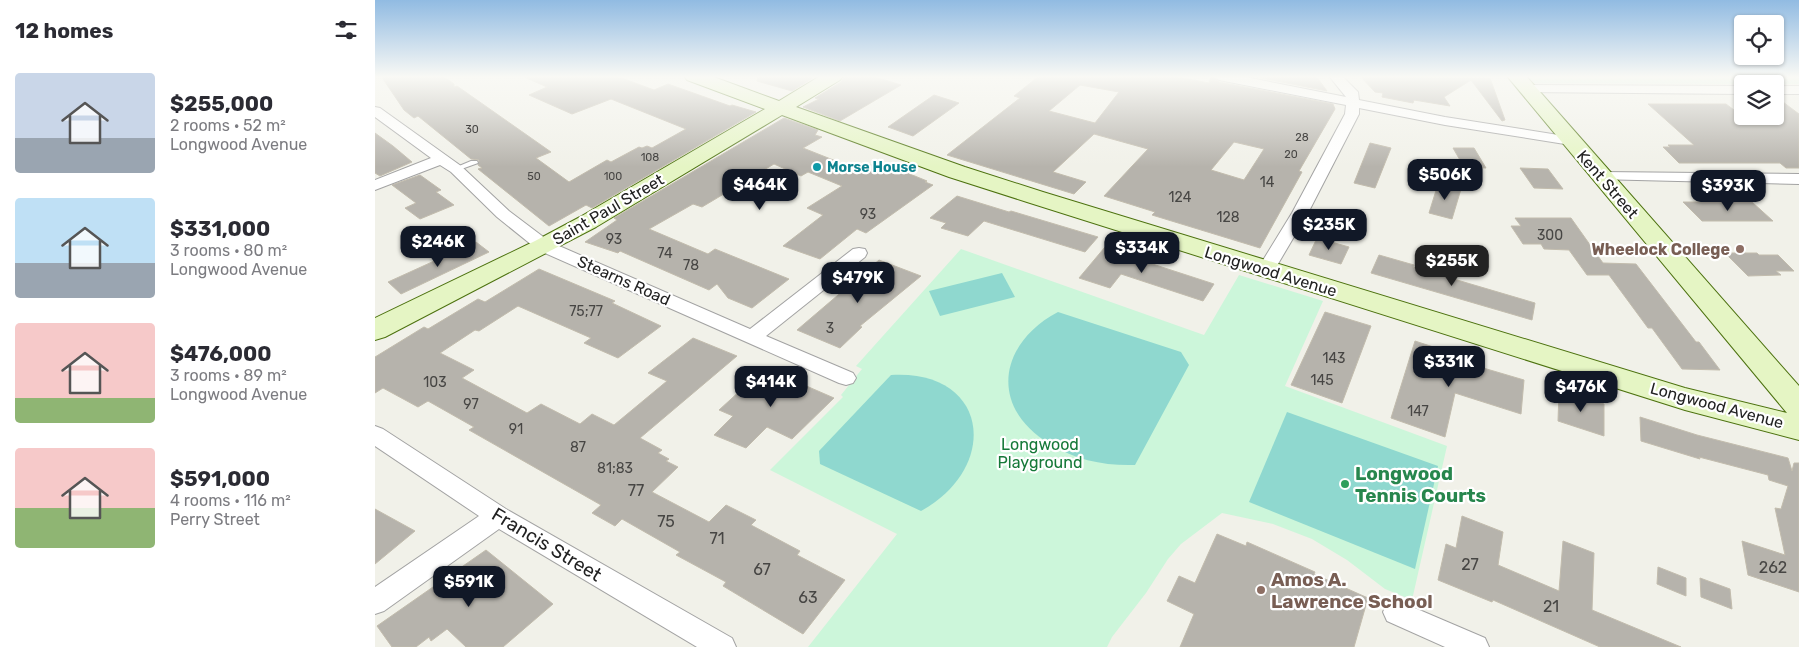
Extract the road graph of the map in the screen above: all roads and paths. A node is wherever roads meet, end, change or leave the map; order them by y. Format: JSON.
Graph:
{"nodes":[{"id":1,"x":776,"y":106,"type":"edge"},
{"id":2,"x":784,"y":106,"type":"edge"},
{"id":3,"x":1353,"y":106,"type":"edge"},
{"id":4,"x":1365,"y":106,"type":"edge"},
{"id":5,"x":1541,"y":106,"type":"edge"},
{"id":6,"x":781,"y":108,"type":"junction"},
{"id":7,"x":375,"y":112,"type":"edge"},
{"id":8,"x":1571,"y":141,"type":"junction"},
{"id":9,"x":442,"y":159,"type":"junction"},
{"id":10,"x":474,"y":163,"type":"dead end"},
{"id":11,"x":456,"y":169,"type":"junction"},
{"id":12,"x":1601,"y":176,"type":"junction"},
{"id":13,"x":1799,"y":179,"type":"edge"},
{"id":14,"x":375,"y":185,"type":"edge"},
{"id":15,"x":544,"y":246,"type":"junction"},
{"id":16,"x":859,"y":252,"type":"dead end"},
{"id":17,"x":1266,"y":270,"type":"junction"},
{"id":18,"x":375,"y":330,"type":"edge"},
{"id":19,"x":752,"y":337,"type":"junction"},
{"id":20,"x":846,"y":378,"type":"dead end"},
{"id":21,"x":1799,"y":406,"type":"edge"},
{"id":22,"x":1799,"y":428,"type":"edge"},
{"id":23,"x":375,"y":435,"type":"edge"},
{"id":24,"x":498,"y":516,"type":"junction"},
{"id":25,"x":375,"y":602,"type":"edge"},
{"id":26,"x":1396,"y":612,"type":"dead end"},
{"id":27,"x":723,"y":647,"type":"edge"},
{"id":28,"x":1475,"y":647,"type":"edge"}],
"edges":[{"from":1,"to":6,"type":"main road","name":"Longwood Avenue"},
{"from":2,"to":6,"type":"main road","name":"Saint Paul Street"},
{"from":3,"to":17,"type":"street"},
{"from":4,"to":8,"type":"street"},
{"from":5,"to":8,"type":"main road","name":"Kent Street"},
{"from":6,"to":15,"type":"main road","name":"Saint Paul Street"},
{"from":6,"to":17,"type":"main road","name":"Longwood Avenue"},
{"from":7,"to":9,"type":"street","name":"Stearns Road"},
{"from":8,"to":12,"type":"main road","name":"Kent Street"},
{"from":9,"to":11,"type":"street","name":"Stearns Road"},
{"from":9,"to":14,"type":"street"},
{"from":10,"to":11,"type":"lane"},
{"from":11,"to":15,"type":"street","name":"Stearns Road"},
{"from":12,"to":13,"type":"street"},
{"from":12,"to":21,"type":"main road","name":"Kent Street"},
{"from":15,"to":18,"type":"main road","name":"Saint Paul Street"},
{"from":15,"to":19,"type":"street","name":"Stearns Road"},
{"from":16,"to":19,"type":"street"},
{"from":17,"to":22,"type":"main road","name":"Longwood Avenue"},
{"from":19,"to":20,"type":"street","name":"Stearns Road"},
{"from":23,"to":24,"type":"street","name":"Francis Street"},
{"from":24,"to":25,"type":"street"},
{"from":24,"to":27,"type":"street","name":"Francis Street"},
{"from":26,"to":28,"type":"street"}]}
